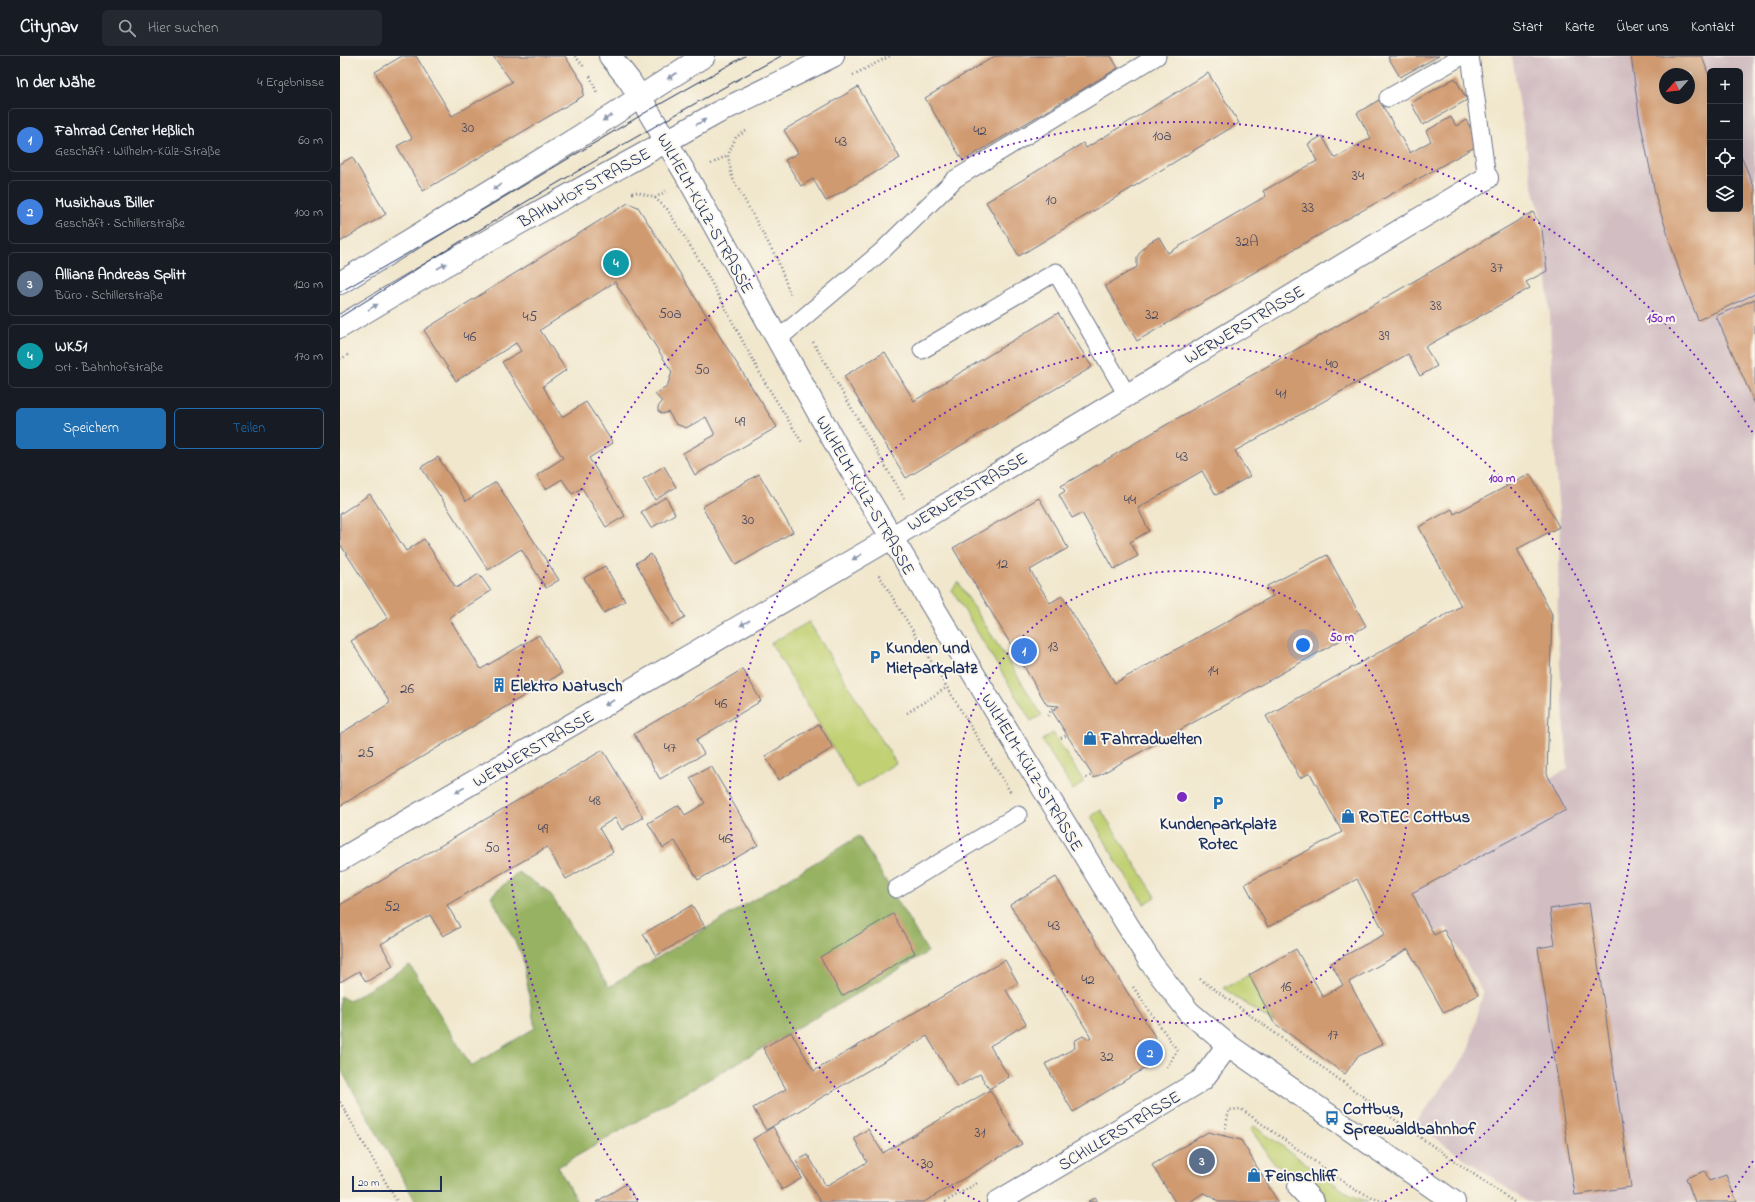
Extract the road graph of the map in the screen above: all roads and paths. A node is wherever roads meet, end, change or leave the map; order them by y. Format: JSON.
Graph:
{"nodes":[{"id":1,"x":575,"y":56,"type":"edge"},
{"id":2,"x":610,"y":56,"type":"edge"},
{"id":3,"x":704,"y":56,"type":"edge"},
{"id":4,"x":834,"y":56,"type":"edge"},
{"id":5,"x":1157,"y":56,"type":"edge"},
{"id":6,"x":1462,"y":56,"type":"edge"},
{"id":7,"x":1470,"y":56,"type":"edge"},
{"id":8,"x":640,"y":97,"type":"junction"},
{"id":9,"x":596,"y":98,"type":"dead end"},
{"id":10,"x":1388,"y":98,"type":"dead end"},
{"id":11,"x":736,"y":137,"type":"dead end"},
{"id":12,"x":667,"y":141,"type":"junction"},
{"id":13,"x":728,"y":155,"type":"dead end"},
{"id":14,"x":1487,"y":178,"type":"joint"},
{"id":15,"x":626,"y":193,"type":"dead end"},
{"id":16,"x":340,"y":283,"type":"edge"},
{"id":17,"x":340,"y":327,"type":"edge"},
{"id":18,"x":777,"y":340,"type":"junction"},
{"id":19,"x":922,"y":350,"type":"dead end"},
{"id":20,"x":1127,"y":395,"type":"junction"},
{"id":21,"x":804,"y":447,"type":"dead end"},
{"id":22,"x":891,"y":538,"type":"junction"},
{"id":23,"x":946,"y":688,"type":"dead end"},
{"id":24,"x":1053,"y":706,"type":"dead end"},
{"id":25,"x":907,"y":713,"type":"dead end"},
{"id":26,"x":1048,"y":716,"type":"dead end"},
{"id":27,"x":1067,"y":735,"type":"dead end"},
{"id":28,"x":1061,"y":738,"type":"dead end"},
{"id":29,"x":1092,"y":775,"type":"dead end"},
{"id":30,"x":1086,"y":778,"type":"dead end"},
{"id":31,"x":1018,"y":815,"type":"dead end"},
{"id":32,"x":340,"y":860,"type":"edge"},
{"id":33,"x":896,"y":889,"type":"dead end"},
{"id":34,"x":1219,"y":993,"type":"dead end"},
{"id":35,"x":1228,"y":1045,"type":"junction"},
{"id":36,"x":340,"y":1102,"type":"edge"},
{"id":37,"x":1224,"y":1136,"type":"dead end"},
{"id":38,"x":398,"y":1202,"type":"edge"},
{"id":39,"x":998,"y":1202,"type":"edge"},
{"id":40,"x":1385,"y":1202,"type":"edge"},
{"id":41,"x":1454,"y":1202,"type":"edge"},
{"id":42,"x":1514,"y":1202,"type":"edge"}],
"edges":[{"from":1,"to":9,"type":"path"},
{"from":2,"to":8,"type":"street","name":"WILHELM-KÜLZ-STRASSE"},
{"from":3,"to":8,"type":"street","one_way":true},
{"from":12,"to":4,"type":"street","name":"BAHNHOFSTRASSE","one_way":true},
{"from":5,"to":18,"type":"lane"},
{"from":6,"to":10,"type":"lane"},
{"from":7,"to":14,"type":"lane"},
{"from":8,"to":12,"type":"street","name":"WILHELM-KÜLZ-STRASSE"},
{"from":8,"to":16,"type":"street","one_way":true},
{"from":11,"to":13,"type":"path"},
{"from":17,"to":12,"type":"street","name":"BAHNHOFSTRASSE","one_way":true},
{"from":12,"to":18,"type":"street","name":"WILHELM-KÜLZ-STRASSE"},
{"from":14,"to":20,"type":"street","name":"WERNERSTRASSE"},
{"from":15,"to":21,"type":"path"},
{"from":18,"to":22,"type":"street","name":"WILHELM-KÜLZ-STRASSE"},
{"from":19,"to":20,"type":"lane"},
{"from":20,"to":22,"type":"street","name":"WERNERSTRASSE"},
{"from":22,"to":32,"type":"street","name":"WERNERSTRASSE","one_way":true},
{"from":22,"to":35,"type":"street","name":"WILHELM-KÜLZ-STRASSE"},
{"from":23,"to":25,"type":"path"},
{"from":24,"to":26,"type":"path"},
{"from":27,"to":28,"type":"path"},
{"from":29,"to":30,"type":"path"},
{"from":31,"to":33,"type":"lane"},
{"from":34,"to":42,"type":"path"},
{"from":35,"to":39,"type":"street","name":"SCHILLERSTRASSE"},
{"from":35,"to":41,"type":"street","name":"WILHELM-KÜLZ-STRASSE"},
{"from":36,"to":38,"type":"path"},
{"from":37,"to":40,"type":"path"}]}
